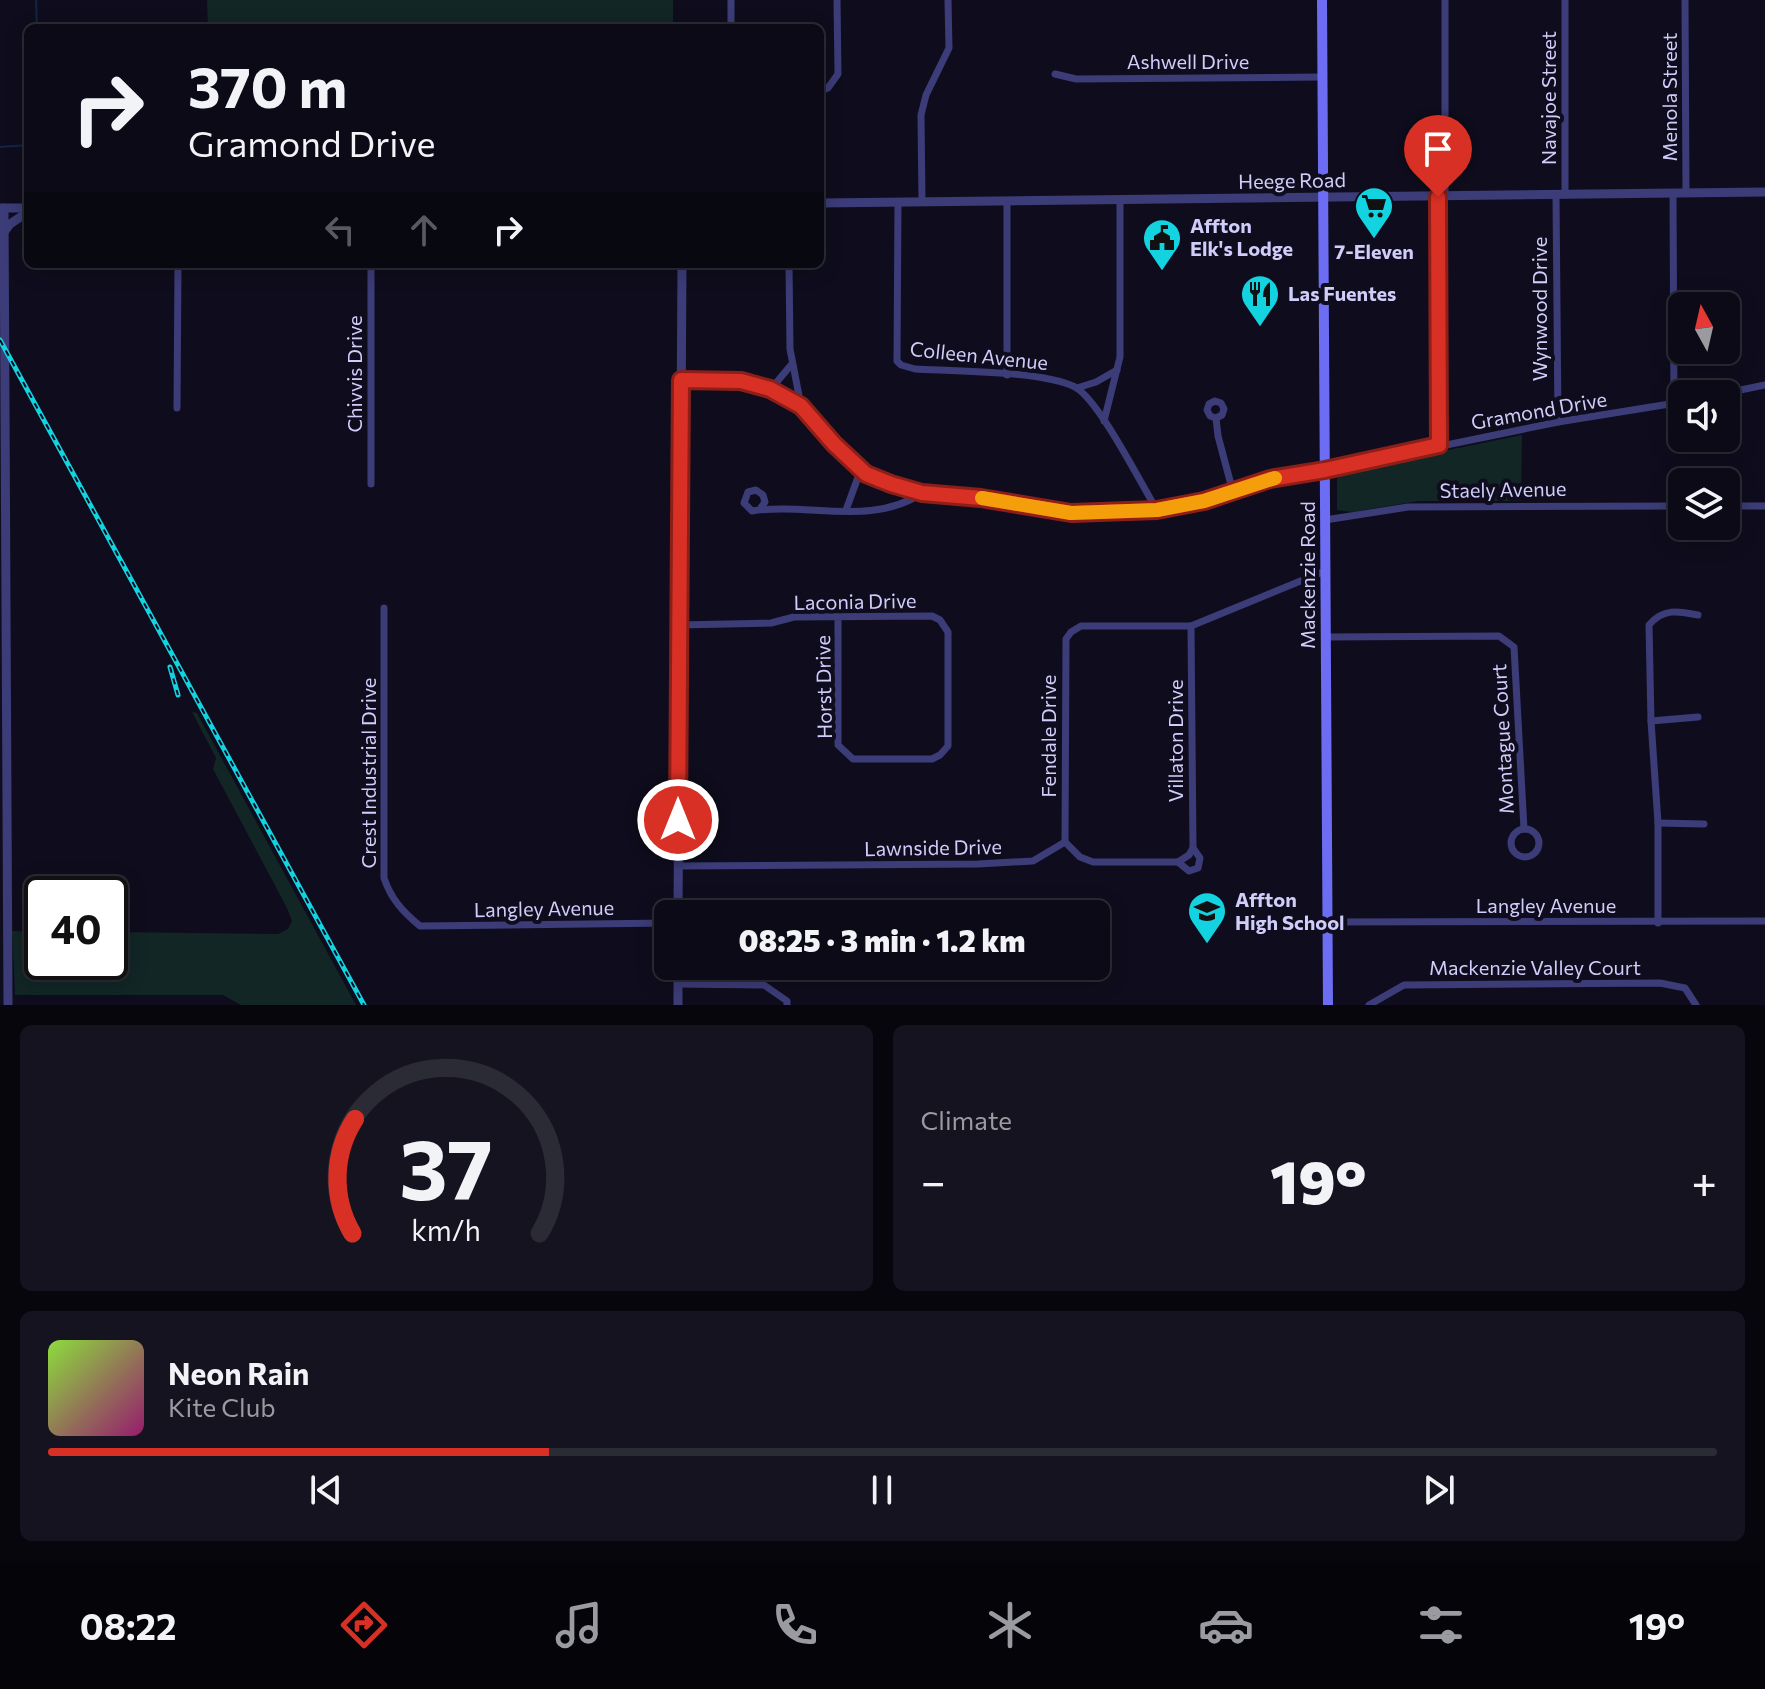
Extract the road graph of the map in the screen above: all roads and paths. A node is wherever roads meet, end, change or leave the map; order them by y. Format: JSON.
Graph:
{"nodes":[{"id":1,"x":731,"y":0,"type":"edge"},
{"id":2,"x":837,"y":0,"type":"edge"},
{"id":3,"x":948,"y":0,"type":"edge"},
{"id":4,"x":1322,"y":0,"type":"edge"},
{"id":5,"x":1445,"y":0,"type":"edge"},
{"id":6,"x":1565,"y":0,"type":"edge"},
{"id":7,"x":1685,"y":0,"type":"edge"},
{"id":8,"x":731,"y":24,"type":"edge"},
{"id":9,"x":1055,"y":74,"type":"dead end"},
{"id":10,"x":1323,"y":77,"type":"junction"},
{"id":11,"x":824,"y":90,"type":"edge"},
{"id":12,"x":1765,"y":192,"type":"edge"},
{"id":13,"x":1673,"y":193,"type":"junction"},
{"id":14,"x":1686,"y":193,"type":"junction"},
{"id":15,"x":1560,"y":195,"type":"junction"},
{"id":16,"x":1442,"y":197,"type":"junction"},
{"id":17,"x":1324,"y":198,"type":"junction"},
{"id":18,"x":1120,"y":201,"type":"junction"},
{"id":19,"x":898,"y":202,"type":"junction"},
{"id":20,"x":922,"y":202,"type":"junction"},
{"id":21,"x":1007,"y":202,"type":"junction"},
{"id":22,"x":824,"y":203,"type":"edge"},
{"id":23,"x":2,"y":208,"type":"edge"},
{"id":24,"x":24,"y":210,"type":"edge"},
{"id":25,"x":24,"y":213,"type":"edge"},
{"id":26,"x":4,"y":232,"type":"junction"},
{"id":27,"x":178,"y":268,"type":"edge"},
{"id":28,"x":371,"y":268,"type":"edge"},
{"id":29,"x":682,"y":268,"type":"edge"},
{"id":30,"x":789,"y":268,"type":"edge"},
{"id":31,"x":791,"y":363,"type":"junction"},
{"id":32,"x":1117,"y":370,"type":"junction"},
{"id":33,"x":1007,"y":375,"type":"junction"},
{"id":34,"x":681,"y":380,"type":"junction"},
{"id":35,"x":1677,"y":380,"type":"edge"},
{"id":36,"x":1765,"y":385,"type":"edge"},
{"id":37,"x":766,"y":388,"type":"junction"},
{"id":38,"x":1077,"y":388,"type":"junction"},
{"id":39,"x":1740,"y":390,"type":"edge"},
{"id":40,"x":1668,"y":405,"type":"edge"},
{"id":41,"x":801,"y":406,"type":"junction"},
{"id":42,"x":177,"y":408,"type":"dead end"},
{"id":43,"x":1216,"y":418,"type":"dead end"},
{"id":44,"x":1104,"y":421,"type":"junction"},
{"id":45,"x":1558,"y":422,"type":"junction"},
{"id":46,"x":1439,"y":445,"type":"junction"},
{"id":47,"x":861,"y":469,"type":"junction"},
{"id":48,"x":1325,"y":470,"type":"junction"},
{"id":49,"x":371,"y":484,"type":"dead end"},
{"id":50,"x":1233,"y":492,"type":"junction"},
{"id":51,"x":922,"y":493,"type":"junction"},
{"id":52,"x":1668,"y":506,"type":"edge"},
{"id":53,"x":1740,"y":506,"type":"edge"},
{"id":54,"x":1765,"y":506,"type":"edge"},
{"id":55,"x":760,"y":509,"type":"dead end"},
{"id":56,"x":846,"y":510,"type":"junction"},
{"id":57,"x":1157,"y":510,"type":"junction"},
{"id":58,"x":1325,"y":520,"type":"junction"},
{"id":59,"x":3,"y":559,"type":"edge"},
{"id":60,"x":1325,"y":571,"type":"junction"},
{"id":61,"x":384,"y":608,"type":"dead end"},
{"id":62,"x":1698,"y":615,"type":"dead end"},
{"id":63,"x":3,"y":616,"type":"edge"},
{"id":64,"x":838,"y":617,"type":"junction"},
{"id":65,"x":678,"y":625,"type":"junction"},
{"id":66,"x":1191,"y":626,"type":"junction"},
{"id":67,"x":1326,"y":637,"type":"junction"},
{"id":68,"x":1698,"y":717,"type":"dead end"},
{"id":69,"x":1651,"y":721,"type":"junction"},
{"id":70,"x":940,"y":755,"type":"joint"},
{"id":71,"x":1658,"y":823,"type":"junction"},
{"id":72,"x":1704,"y":824,"type":"dead end"},
{"id":73,"x":1524,"y":829,"type":"junction"},
{"id":74,"x":1065,"y":842,"type":"junction"},
{"id":75,"x":1191,"y":852,"type":"junction"},
{"id":76,"x":1178,"y":862,"type":"junction"},
{"id":77,"x":678,"y":866,"type":"junction"},
{"id":78,"x":4,"y":879,"type":"edge"},
{"id":79,"x":678,"y":900,"type":"edge"},
{"id":80,"x":1765,"y":921,"type":"edge"},
{"id":81,"x":1327,"y":922,"type":"junction"},
{"id":82,"x":654,"y":923,"type":"edge"},
{"id":83,"x":1658,"y":923,"type":"junction"},
{"id":84,"x":420,"y":926,"type":"joint"},
{"id":85,"x":678,"y":980,"type":"edge"},
{"id":86,"x":678,"y":984,"type":"junction"},
{"id":87,"x":8,"y":1005,"type":"edge"},
{"id":88,"x":678,"y":1005,"type":"edge"},
{"id":89,"x":787,"y":1005,"type":"edge"},
{"id":90,"x":1328,"y":1005,"type":"edge"},
{"id":91,"x":1369,"y":1005,"type":"edge"},
{"id":92,"x":1696,"y":1005,"type":"edge"}],
"edges":[{"from":1,"to":8,"type":"street"},
{"from":2,"to":11,"type":"street"},
{"from":3,"to":20,"type":"street"},
{"from":4,"to":10,"type":"main road","name":"Mackenzie Road"},
{"from":5,"to":16,"type":"street"},
{"from":6,"to":15,"type":"street","name":"Navajoe Street"},
{"from":7,"to":14,"type":"street","name":"Menola Street"},
{"from":9,"to":10,"type":"street","name":"Ashwell Drive"},
{"from":10,"to":17,"type":"main road","name":"Mackenzie Road"},
{"from":12,"to":14,"type":"street","name":"Heege Road"},
{"from":13,"to":14,"type":"street","name":"Heege Road"},
{"from":13,"to":15,"type":"street","name":"Heege Road"},
{"from":13,"to":35,"type":"street"},
{"from":15,"to":16,"type":"street","name":"Heege Road"},
{"from":15,"to":45,"type":"street","name":"Wynwood Drive"},
{"from":16,"to":17,"type":"street","name":"Heege Road"},
{"from":16,"to":46,"type":"street"},
{"from":17,"to":18,"type":"street","name":"Heege Road"},
{"from":17,"to":48,"type":"main road","name":"Mackenzie Road"},
{"from":18,"to":21,"type":"street","name":"Heege Road"},
{"from":18,"to":32,"type":"street"},
{"from":19,"to":20,"type":"street","name":"Heege Road"},
{"from":19,"to":22,"type":"street","name":"Heege Road"},
{"from":19,"to":33,"type":"street","name":"Colleen Avenue"},
{"from":20,"to":21,"type":"street","name":"Heege Road"},
{"from":21,"to":33,"type":"street"},
{"from":23,"to":24,"type":"street"},
{"from":23,"to":26,"type":"street"},
{"from":25,"to":26,"type":"street"},
{"from":26,"to":59,"type":"street"},
{"from":27,"to":42,"type":"street"},
{"from":28,"to":49,"type":"street","name":"Chivvis Drive"},
{"from":29,"to":34,"type":"street"},
{"from":30,"to":31,"type":"street"},
{"from":31,"to":37,"type":"street"},
{"from":31,"to":41,"type":"street"},
{"from":32,"to":38,"type":"street"},
{"from":32,"to":44,"type":"street"},
{"from":33,"to":38,"type":"street","name":"Colleen Avenue"},
{"from":34,"to":37,"type":"street","name":"Gramond Drive"},
{"from":34,"to":65,"type":"street"},
{"from":36,"to":39,"type":"street"},
{"from":37,"to":41,"type":"street","name":"Gramond Drive"},
{"from":38,"to":44,"type":"street"},
{"from":40,"to":45,"type":"street","name":"Gramond Drive"},
{"from":41,"to":47,"type":"street","name":"Gramond Drive"},
{"from":43,"to":50,"type":"street"},
{"from":44,"to":57,"type":"street"},
{"from":45,"to":46,"type":"street","name":"Gramond Drive"},
{"from":46,"to":48,"type":"street","name":"Gramond Drive"},
{"from":47,"to":51,"type":"street","name":"Gramond Drive"},
{"from":47,"to":56,"type":"street"},
{"from":48,"to":50,"type":"street","name":"Gramond Drive"},
{"from":48,"to":58,"type":"main road","name":"Mackenzie Road"},
{"from":50,"to":57,"type":"street","name":"Gramond Drive"},
{"from":51,"to":56,"type":"street"},
{"from":51,"to":57,"type":"street","name":"Gramond Drive"},
{"from":52,"to":58,"type":"street","name":"Staely Avenue"},
{"from":53,"to":54,"type":"street"},
{"from":55,"to":56,"type":"street"},
{"from":58,"to":60,"type":"main road","name":"Mackenzie Road"},
{"from":59,"to":63,"type":"street"},
{"from":60,"to":66,"type":"street"},
{"from":60,"to":67,"type":"main road","name":"Mackenzie Road"},
{"from":61,"to":84,"type":"street","name":"Crest Industrial Drive"},
{"from":62,"to":69,"type":"street"},
{"from":63,"to":78,"type":"street"},
{"from":64,"to":65,"type":"street","name":"Laconia Drive"},
{"from":64,"to":70,"type":"street","name":"Horst Drive"},
{"from":64,"to":70,"type":"street","name":"Laconia Drive"},
{"from":65,"to":77,"type":"street"},
{"from":66,"to":74,"type":"street","name":"Fendale Drive"},
{"from":66,"to":75,"type":"street","name":"Villaton Drive"},
{"from":67,"to":73,"type":"street","name":"Montague Court"},
{"from":67,"to":81,"type":"main road","name":"Mackenzie Road"},
{"from":68,"to":69,"type":"street"},
{"from":69,"to":71,"type":"street"},
{"from":71,"to":72,"type":"street"},
{"from":71,"to":83,"type":"street"},
{"from":73,"to":73,"type":"street","name":"Montague Court"},
{"from":74,"to":76,"type":"street"},
{"from":74,"to":77,"type":"street","name":"Lawnside Drive"},
{"from":75,"to":76,"type":"street"},
{"from":75,"to":76,"type":"street"},
{"from":77,"to":79,"type":"street"},
{"from":78,"to":87,"type":"street"},
{"from":80,"to":83,"type":"street","name":"Langley Avenue"},
{"from":81,"to":83,"type":"street","name":"Langley Avenue"},
{"from":81,"to":90,"type":"main road","name":"Mackenzie Road"},
{"from":82,"to":84,"type":"street","name":"Langley Avenue"},
{"from":85,"to":86,"type":"street"},
{"from":86,"to":88,"type":"street"},
{"from":86,"to":89,"type":"street"},
{"from":91,"to":92,"type":"street","name":"Mackenzie Valley Court"}]}
